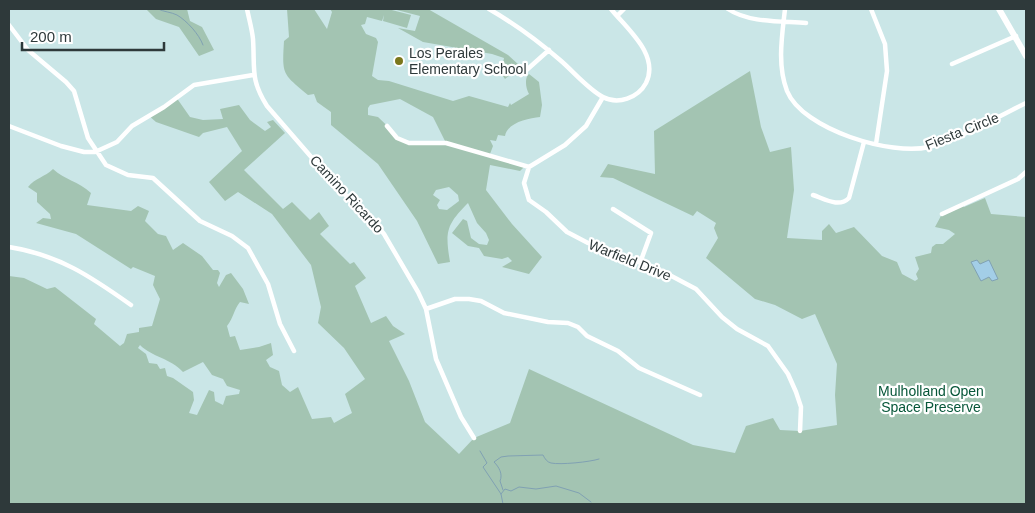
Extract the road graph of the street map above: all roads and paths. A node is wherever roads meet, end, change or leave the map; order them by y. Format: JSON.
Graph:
{"nodes":[{"id":1,"x":247,"y":9,"type":"edge"},
{"id":2,"x":489,"y":9,"type":"edge"},
{"id":3,"x":612,"y":9,"type":"edge"},
{"id":4,"x":624,"y":9,"type":"edge"},
{"id":5,"x":728,"y":9,"type":"edge"},
{"id":6,"x":785,"y":9,"type":"edge"},
{"id":7,"x":871,"y":9,"type":"edge"},
{"id":8,"x":999,"y":9,"type":"edge"},
{"id":9,"x":617,"y":16,"type":"junction"},
{"id":10,"x":784,"y":21,"type":"junction"},
{"id":11,"x":806,"y":23,"type":"dead end"},
{"id":12,"x":9,"y":25,"type":"edge"},
{"id":13,"x":1016,"y":36,"type":"junction"},
{"id":14,"x":549,"y":50,"type":"junction"},
{"id":15,"x":1026,"y":56,"type":"edge"},
{"id":16,"x":952,"y":64,"type":"dead end"},
{"id":17,"x":253,"y":75,"type":"junction"},
{"id":18,"x":521,"y":75,"type":"dead end"},
{"id":19,"x":602,"y":97,"type":"junction"},
{"id":20,"x":1026,"y":103,"type":"edge"},
{"id":21,"x":9,"y":126,"type":"edge"},
{"id":22,"x":387,"y":126,"type":"dead end"},
{"id":23,"x":864,"y":142,"type":"junction"},
{"id":24,"x":876,"y":144,"type":"junction"},
{"id":25,"x":95,"y":152,"type":"junction"},
{"id":26,"x":529,"y":167,"type":"junction"},
{"id":27,"x":1026,"y":172,"type":"edge"},
{"id":28,"x":814,"y":195,"type":"dead end"},
{"id":29,"x":613,"y":209,"type":"dead end"},
{"id":30,"x":942,"y":214,"type":"dead end"},
{"id":31,"x":9,"y":247,"type":"edge"},
{"id":32,"x":640,"y":263,"type":"junction"},
{"id":33,"x":131,"y":305,"type":"dead end"},
{"id":34,"x":426,"y":309,"type":"junction"},
{"id":35,"x":294,"y":351,"type":"dead end"},
{"id":36,"x":700,"y":395,"type":"dead end"},
{"id":37,"x":800,"y":431,"type":"dead end"},
{"id":38,"x":474,"y":438,"type":"dead end"}],
"edges":[{"from":1,"to":17,"type":"street","name":"Camino Ricardo"},
{"from":2,"to":14,"type":"street"},
{"from":3,"to":9,"type":"street"},
{"from":4,"to":9,"type":"street"},
{"from":5,"to":10,"type":"street"},
{"from":6,"to":10,"type":"street","name":"Fiesta Circle"},
{"from":7,"to":24,"type":"street"},
{"from":8,"to":13,"type":"street"},
{"from":9,"to":19,"type":"street"},
{"from":10,"to":11,"type":"street"},
{"from":10,"to":23,"type":"street","name":"Fiesta Circle"},
{"from":12,"to":25,"type":"street"},
{"from":13,"to":15,"type":"street"},
{"from":13,"to":16,"type":"street"},
{"from":14,"to":18,"type":"street"},
{"from":14,"to":19,"type":"street"},
{"from":17,"to":25,"type":"street"},
{"from":17,"to":34,"type":"street","name":"Camino Ricardo"},
{"from":19,"to":26,"type":"street"},
{"from":20,"to":24,"type":"street","name":"Fiesta Circle"},
{"from":21,"to":25,"type":"street"},
{"from":22,"to":26,"type":"street"},
{"from":23,"to":24,"type":"street","name":"Fiesta Circle"},
{"from":23,"to":28,"type":"street"},
{"from":25,"to":35,"type":"street"},
{"from":26,"to":32,"type":"street","name":"Warfield Drive"},
{"from":27,"to":30,"type":"street"},
{"from":29,"to":32,"type":"street"},
{"from":31,"to":33,"type":"street"},
{"from":32,"to":37,"type":"street","name":"Warfield Drive"},
{"from":34,"to":36,"type":"street"},
{"from":34,"to":38,"type":"street","name":"Camino Ricardo"}]}
